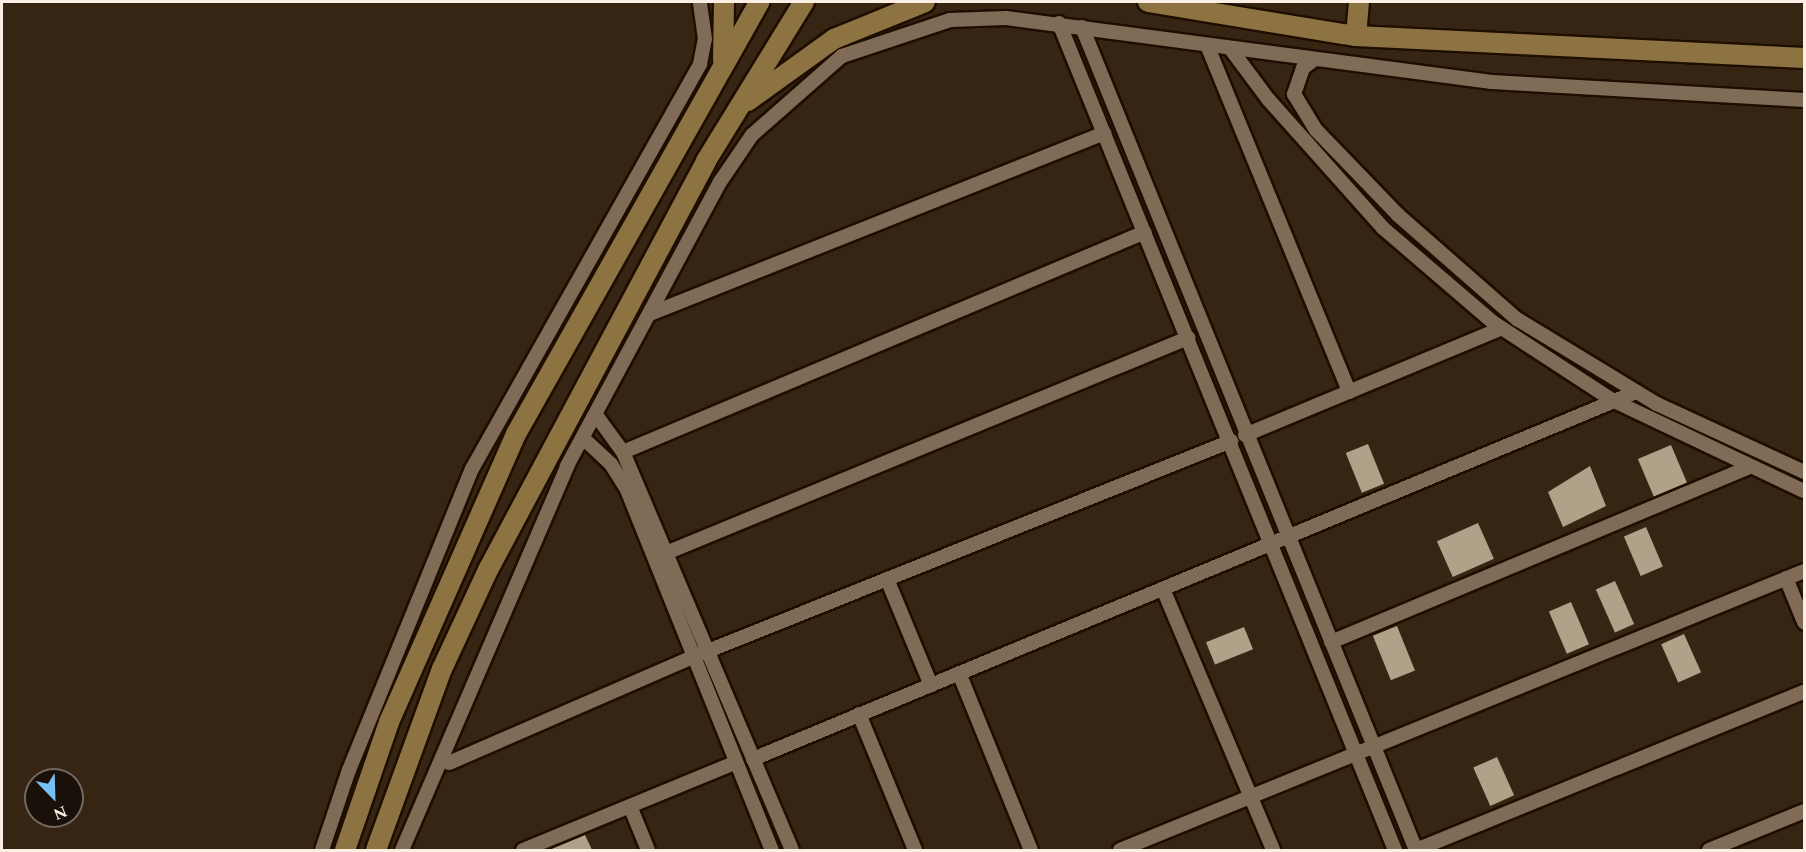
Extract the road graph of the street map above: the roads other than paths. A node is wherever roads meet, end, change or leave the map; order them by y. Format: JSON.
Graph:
{"nodes":[{"id":1,"x":700,"y":2,"type":"edge"},
{"id":2,"x":724,"y":2,"type":"edge"},
{"id":3,"x":759,"y":2,"type":"edge"},
{"id":4,"x":804,"y":2,"type":"edge"},
{"id":5,"x":925,"y":2,"type":"edge"},
{"id":6,"x":1149,"y":2,"type":"edge"},
{"id":7,"x":1359,"y":2,"type":"edge"},
{"id":8,"x":1059,"y":23,"type":"junction"},
{"id":9,"x":1082,"y":27,"type":"junction"},
{"id":10,"x":1356,"y":36,"type":"junction"},
{"id":11,"x":1207,"y":45,"type":"junction"},
{"id":12,"x":1230,"y":48,"type":"junction"},
{"id":13,"x":1804,"y":58,"type":"edge"},
{"id":14,"x":1315,"y":59,"type":"junction"},
{"id":15,"x":723,"y":65,"type":"junction"},
{"id":16,"x":1804,"y":100,"type":"edge"},
{"id":17,"x":739,"y":108,"type":"junction"},
{"id":18,"x":1104,"y":133,"type":"junction"},
{"id":19,"x":1145,"y":232,"type":"junction"},
{"id":20,"x":650,"y":314,"type":"junction"},
{"id":21,"x":1502,"y":328,"type":"junction"},
{"id":22,"x":1188,"y":338,"type":"junction"},
{"id":23,"x":1349,"y":392,"type":"junction"},
{"id":24,"x":1636,"y":392,"type":"junction"},
{"id":25,"x":1612,"y":400,"type":"junction"},
{"id":26,"x":596,"y":416,"type":"junction"},
{"id":27,"x":1245,"y":435,"type":"junction"},
{"id":28,"x":583,"y":438,"type":"junction"},
{"id":29,"x":1231,"y":441,"type":"junction"},
{"id":30,"x":623,"y":452,"type":"junction"},
{"id":31,"x":1747,"y":468,"type":"junction"},
{"id":32,"x":1804,"y":472,"type":"edge"},
{"id":33,"x":1804,"y":491,"type":"edge"},
{"id":34,"x":1288,"y":538,"type":"junction"},
{"id":35,"x":1272,"y":544,"type":"junction"},
{"id":36,"x":666,"y":553,"type":"junction"},
{"id":37,"x":1804,"y":571,"type":"edge"},
{"id":38,"x":1786,"y":578,"type":"junction"},
{"id":39,"x":887,"y":579,"type":"junction"},
{"id":40,"x":1163,"y":589,"type":"junction"},
{"id":41,"x":1804,"y":622,"type":"edge"},
{"id":42,"x":1331,"y":642,"type":"junction"},
{"id":43,"x":708,"y":651,"type":"junction"},
{"id":44,"x":693,"y":657,"type":"junction"},
{"id":45,"x":959,"y":673,"type":"junction"},
{"id":46,"x":931,"y":685,"type":"junction"},
{"id":47,"x":1804,"y":692,"type":"edge"},
{"id":48,"x":859,"y":714,"type":"junction"},
{"id":49,"x":1373,"y":744,"type":"junction"},
{"id":50,"x":1356,"y":752,"type":"junction"},
{"id":51,"x":753,"y":759,"type":"junction"},
{"id":52,"x":736,"y":762,"type":"junction"},
{"id":53,"x":449,"y":763,"type":"dead end"},
{"id":54,"x":1250,"y":796,"type":"junction"},
{"id":55,"x":630,"y":806,"type":"junction"},
{"id":56,"x":1804,"y":811,"type":"edge"},
{"id":57,"x":1155,"y":844,"type":"edge"},
{"id":58,"x":322,"y":850,"type":"edge"},
{"id":59,"x":345,"y":850,"type":"edge"},
{"id":60,"x":376,"y":850,"type":"edge"},
{"id":61,"x":402,"y":850,"type":"edge"},
{"id":62,"x":526,"y":850,"type":"edge"},
{"id":63,"x":648,"y":850,"type":"edge"},
{"id":64,"x":772,"y":850,"type":"edge"},
{"id":65,"x":792,"y":850,"type":"edge"},
{"id":66,"x":915,"y":850,"type":"edge"},
{"id":67,"x":1031,"y":850,"type":"edge"},
{"id":68,"x":1120,"y":850,"type":"edge"},
{"id":69,"x":1273,"y":850,"type":"edge"},
{"id":70,"x":1395,"y":850,"type":"edge"},
{"id":71,"x":1416,"y":850,"type":"edge"},
{"id":72,"x":1709,"y":850,"type":"edge"}],
"edges":[{"from":1,"to":58,"type":"street"},
{"from":2,"to":15,"type":"main road"},
{"from":3,"to":15,"type":"main road"},
{"from":4,"to":17,"type":"main road"},
{"from":5,"to":17,"type":"main road"},
{"from":6,"to":10,"type":"main road"},
{"from":7,"to":10,"type":"main road"},
{"from":8,"to":9,"type":"street"},
{"from":8,"to":18,"type":"street"},
{"from":8,"to":20,"type":"street"},
{"from":9,"to":11,"type":"street"},
{"from":9,"to":27,"type":"street"},
{"from":10,"to":13,"type":"main road"},
{"from":11,"to":12,"type":"street"},
{"from":11,"to":23,"type":"street"},
{"from":12,"to":14,"type":"street"},
{"from":12,"to":21,"type":"street"},
{"from":14,"to":16,"type":"street"},
{"from":14,"to":24,"type":"street"},
{"from":15,"to":59,"type":"main road"},
{"from":17,"to":60,"type":"main road"},
{"from":18,"to":19,"type":"street"},
{"from":18,"to":20,"type":"street"},
{"from":19,"to":22,"type":"street"},
{"from":19,"to":30,"type":"street"},
{"from":20,"to":26,"type":"street"},
{"from":21,"to":23,"type":"street"},
{"from":21,"to":25,"type":"street"},
{"from":22,"to":29,"type":"street"},
{"from":22,"to":36,"type":"street"},
{"from":23,"to":27,"type":"street"},
{"from":24,"to":25,"type":"street"},
{"from":24,"to":32,"type":"street"},
{"from":25,"to":31,"type":"street"},
{"from":25,"to":34,"type":"street"},
{"from":26,"to":28,"type":"street"},
{"from":26,"to":30,"type":"street"},
{"from":27,"to":34,"type":"street"},
{"from":28,"to":44,"type":"street"},
{"from":28,"to":61,"type":"street"},
{"from":29,"to":35,"type":"street"},
{"from":29,"to":39,"type":"street"},
{"from":30,"to":36,"type":"street"},
{"from":31,"to":33,"type":"street"},
{"from":31,"to":42,"type":"street"},
{"from":34,"to":35,"type":"street"},
{"from":34,"to":42,"type":"street"},
{"from":35,"to":40,"type":"street"},
{"from":35,"to":50,"type":"street"},
{"from":36,"to":43,"type":"street"},
{"from":37,"to":38,"type":"street"},
{"from":38,"to":41,"type":"street"},
{"from":38,"to":49,"type":"street"},
{"from":39,"to":43,"type":"street"},
{"from":39,"to":46,"type":"street"},
{"from":40,"to":45,"type":"street"},
{"from":40,"to":54,"type":"street"},
{"from":42,"to":49,"type":"street"},
{"from":43,"to":44,"type":"street"},
{"from":43,"to":51,"type":"street"},
{"from":44,"to":52,"type":"street"},
{"from":44,"to":53,"type":"street"},
{"from":45,"to":46,"type":"street"},
{"from":45,"to":67,"type":"street"},
{"from":46,"to":48,"type":"street"},
{"from":47,"to":71,"type":"street"},
{"from":48,"to":51,"type":"street"},
{"from":48,"to":66,"type":"street"},
{"from":49,"to":50,"type":"street"},
{"from":49,"to":71,"type":"street"},
{"from":50,"to":54,"type":"street"},
{"from":50,"to":70,"type":"street"},
{"from":51,"to":65,"type":"street"},
{"from":52,"to":55,"type":"street"},
{"from":52,"to":64,"type":"street"},
{"from":54,"to":57,"type":"street"},
{"from":54,"to":69,"type":"street"},
{"from":55,"to":62,"type":"street"},
{"from":55,"to":63,"type":"street"},
{"from":56,"to":72,"type":"street"},
{"from":57,"to":68,"type":"street"}]}
